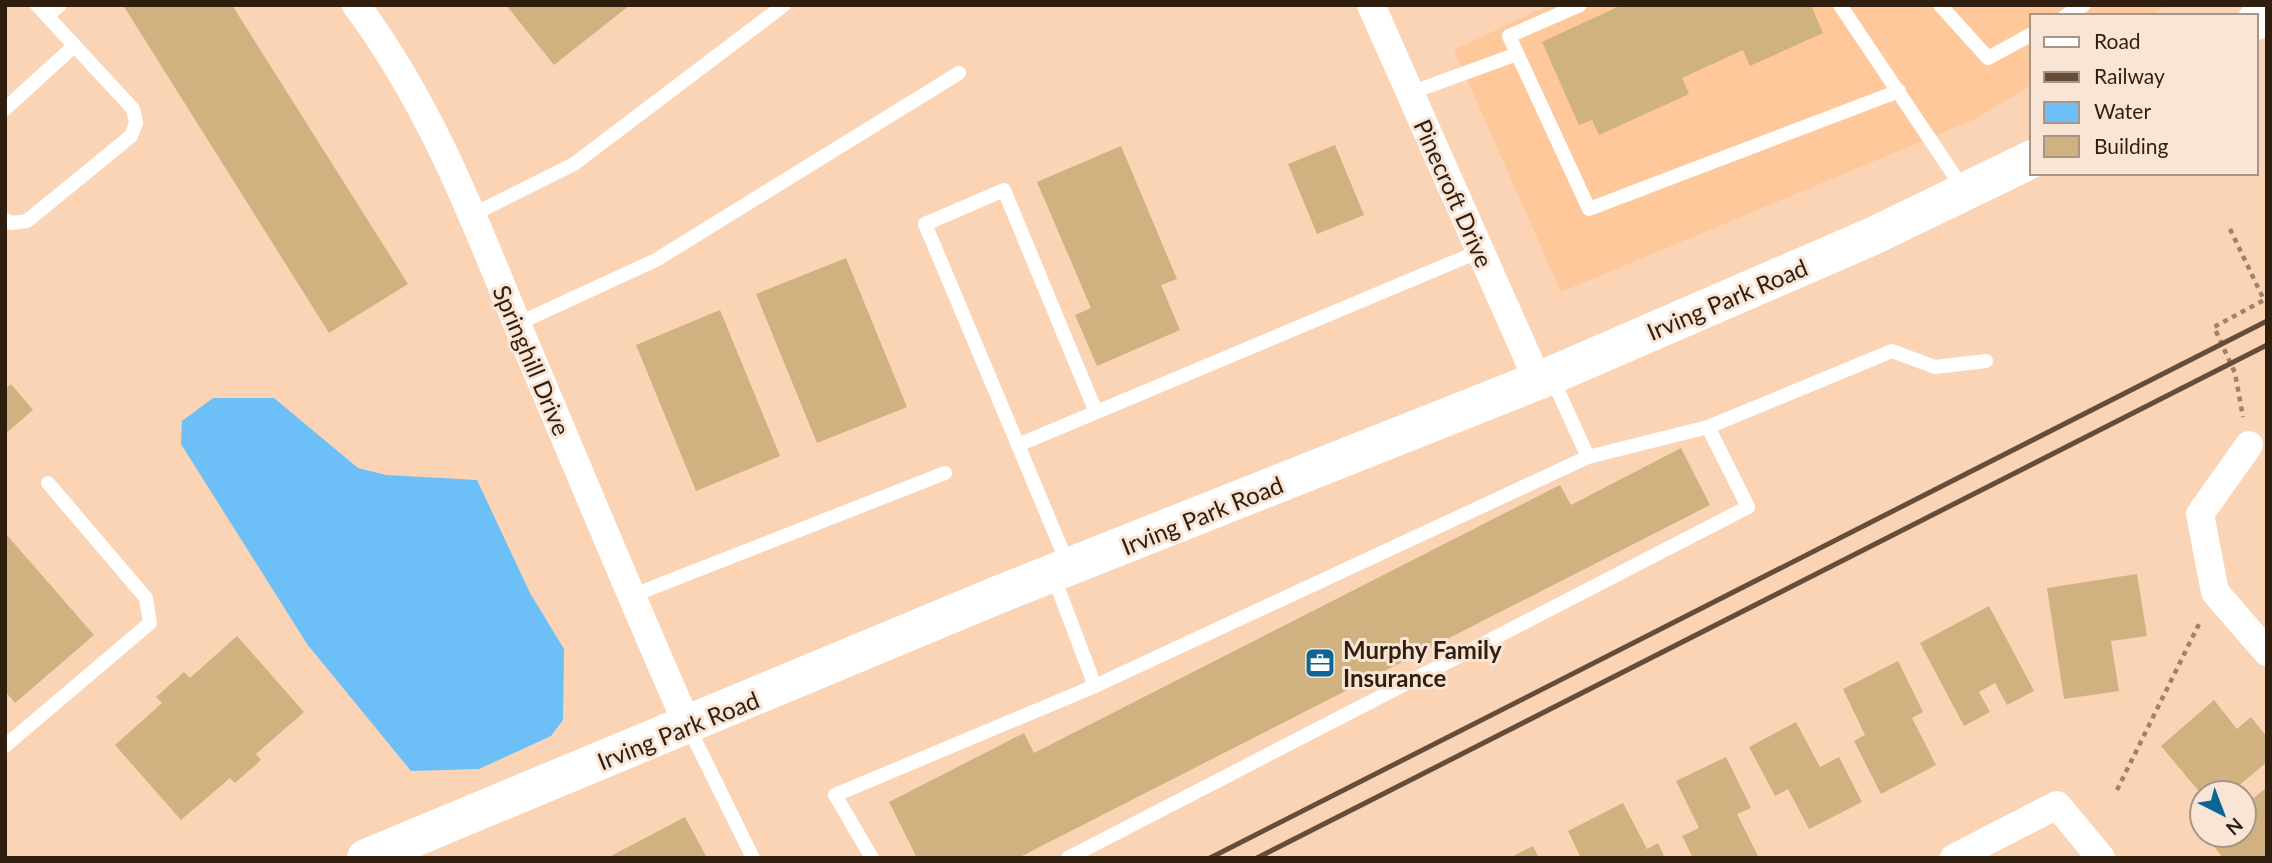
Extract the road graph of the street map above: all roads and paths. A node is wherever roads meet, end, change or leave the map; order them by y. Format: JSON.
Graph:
{"nodes":[{"id":1,"x":37,"y":5,"type":"edge"},
{"id":2,"x":60,"y":5,"type":"edge"},
{"id":3,"x":356,"y":5,"type":"edge"},
{"id":4,"x":783,"y":5,"type":"edge"},
{"id":5,"x":1371,"y":5,"type":"edge"},
{"id":6,"x":1580,"y":5,"type":"edge"},
{"id":7,"x":1840,"y":5,"type":"edge"},
{"id":8,"x":1940,"y":5,"type":"edge"},
{"id":9,"x":2084,"y":5,"type":"edge"},
{"id":10,"x":2068,"y":14,"type":"edge"},
{"id":11,"x":47,"y":16,"type":"junction"},
{"id":12,"x":2030,"y":35,"type":"edge"},
{"id":13,"x":74,"y":46,"type":"junction"},
{"id":14,"x":1517,"y":54,"type":"junction"},
{"id":15,"x":959,"y":73,"type":"dead end"},
{"id":16,"x":1899,"y":91,"type":"junction"},
{"id":17,"x":1410,"y":93,"type":"junction"},
{"id":18,"x":5,"y":109,"type":"edge"},
{"id":19,"x":2030,"y":160,"type":"edge"},
{"id":20,"x":1966,"y":193,"type":"junction"},
{"id":21,"x":472,"y":215,"type":"junction"},
{"id":22,"x":5,"y":220,"type":"edge"},
{"id":23,"x":2230,"y":229,"type":"dead end"},
{"id":24,"x":1480,"y":251,"type":"junction"},
{"id":25,"x":517,"y":324,"type":"junction"},
{"id":26,"x":1986,"y":360,"type":"dead end"},
{"id":27,"x":1544,"y":378,"type":"junction"},
{"id":28,"x":1096,"y":412,"type":"junction"},
{"id":29,"x":1708,"y":427,"type":"junction"},
{"id":30,"x":1018,"y":445,"type":"junction"},
{"id":31,"x":2249,"y":445,"type":"joint"},
{"id":32,"x":1588,"y":457,"type":"junction"},
{"id":33,"x":944,"y":473,"type":"dead end"},
{"id":34,"x":48,"y":483,"type":"dead end"},
{"id":35,"x":1061,"y":571,"type":"junction"},
{"id":36,"x":2215,"y":592,"type":"junction"},
{"id":37,"x":631,"y":596,"type":"junction"},
{"id":38,"x":2267,"y":652,"type":"edge"},
{"id":39,"x":1095,"y":686,"type":"junction"},
{"id":40,"x":688,"y":726,"type":"junction"},
{"id":41,"x":5,"y":746,"type":"edge"},
{"id":42,"x":2117,"y":790,"type":"dead end"},
{"id":43,"x":366,"y":858,"type":"edge"},
{"id":44,"x":753,"y":858,"type":"edge"},
{"id":45,"x":872,"y":858,"type":"edge"},
{"id":46,"x":1068,"y":858,"type":"edge"},
{"id":47,"x":1954,"y":858,"type":"edge"},
{"id":48,"x":2101,"y":858,"type":"edge"}],
"edges":[{"from":1,"to":11,"type":"lane"},
{"from":2,"to":11,"type":"lane"},
{"from":3,"to":21,"type":"street","name":"Springhill Drive"},
{"from":4,"to":21,"type":"lane"},
{"from":5,"to":17,"type":"street","name":"Pinecroft Drive"},
{"from":6,"to":14,"type":"lane"},
{"from":7,"to":16,"type":"lane"},
{"from":8,"to":12,"type":"lane"},
{"from":9,"to":10,"type":"lane"},
{"from":11,"to":13,"type":"lane"},
{"from":13,"to":18,"type":"lane"},
{"from":13,"to":22,"type":"lane"},
{"from":14,"to":16,"type":"lane"},
{"from":14,"to":17,"type":"lane"},
{"from":15,"to":25,"type":"lane"},
{"from":16,"to":20,"type":"lane"},
{"from":17,"to":24,"type":"street","name":"Pinecroft Drive"},
{"from":19,"to":20,"type":"main road","name":"Irving Park Road"},
{"from":20,"to":27,"type":"main road","name":"Irving Park Road"},
{"from":21,"to":25,"type":"street","name":"Springhill Drive"},
{"from":23,"to":31,"type":"path"},
{"from":24,"to":27,"type":"street","name":"Pinecroft Drive"},
{"from":24,"to":28,"type":"lane"},
{"from":25,"to":37,"type":"street","name":"Springhill Drive"},
{"from":26,"to":29,"type":"lane"},
{"from":27,"to":32,"type":"lane"},
{"from":27,"to":35,"type":"main road","name":"Irving Park Road"},
{"from":28,"to":30,"type":"lane"},
{"from":28,"to":30,"type":"lane"},
{"from":29,"to":32,"type":"lane"},
{"from":29,"to":46,"type":"lane"},
{"from":30,"to":35,"type":"lane"},
{"from":31,"to":36,"type":"street"},
{"from":32,"to":39,"type":"lane"},
{"from":33,"to":37,"type":"lane"},
{"from":34,"to":41,"type":"lane"},
{"from":35,"to":39,"type":"lane"},
{"from":35,"to":40,"type":"main road","name":"Irving Park Road"},
{"from":36,"to":38,"type":"street"},
{"from":36,"to":42,"type":"path"},
{"from":37,"to":40,"type":"street","name":"Springhill Drive"},
{"from":39,"to":45,"type":"lane"},
{"from":40,"to":43,"type":"main road","name":"Irving Park Road"},
{"from":40,"to":44,"type":"lane"},
{"from":47,"to":48,"type":"street"}]}
